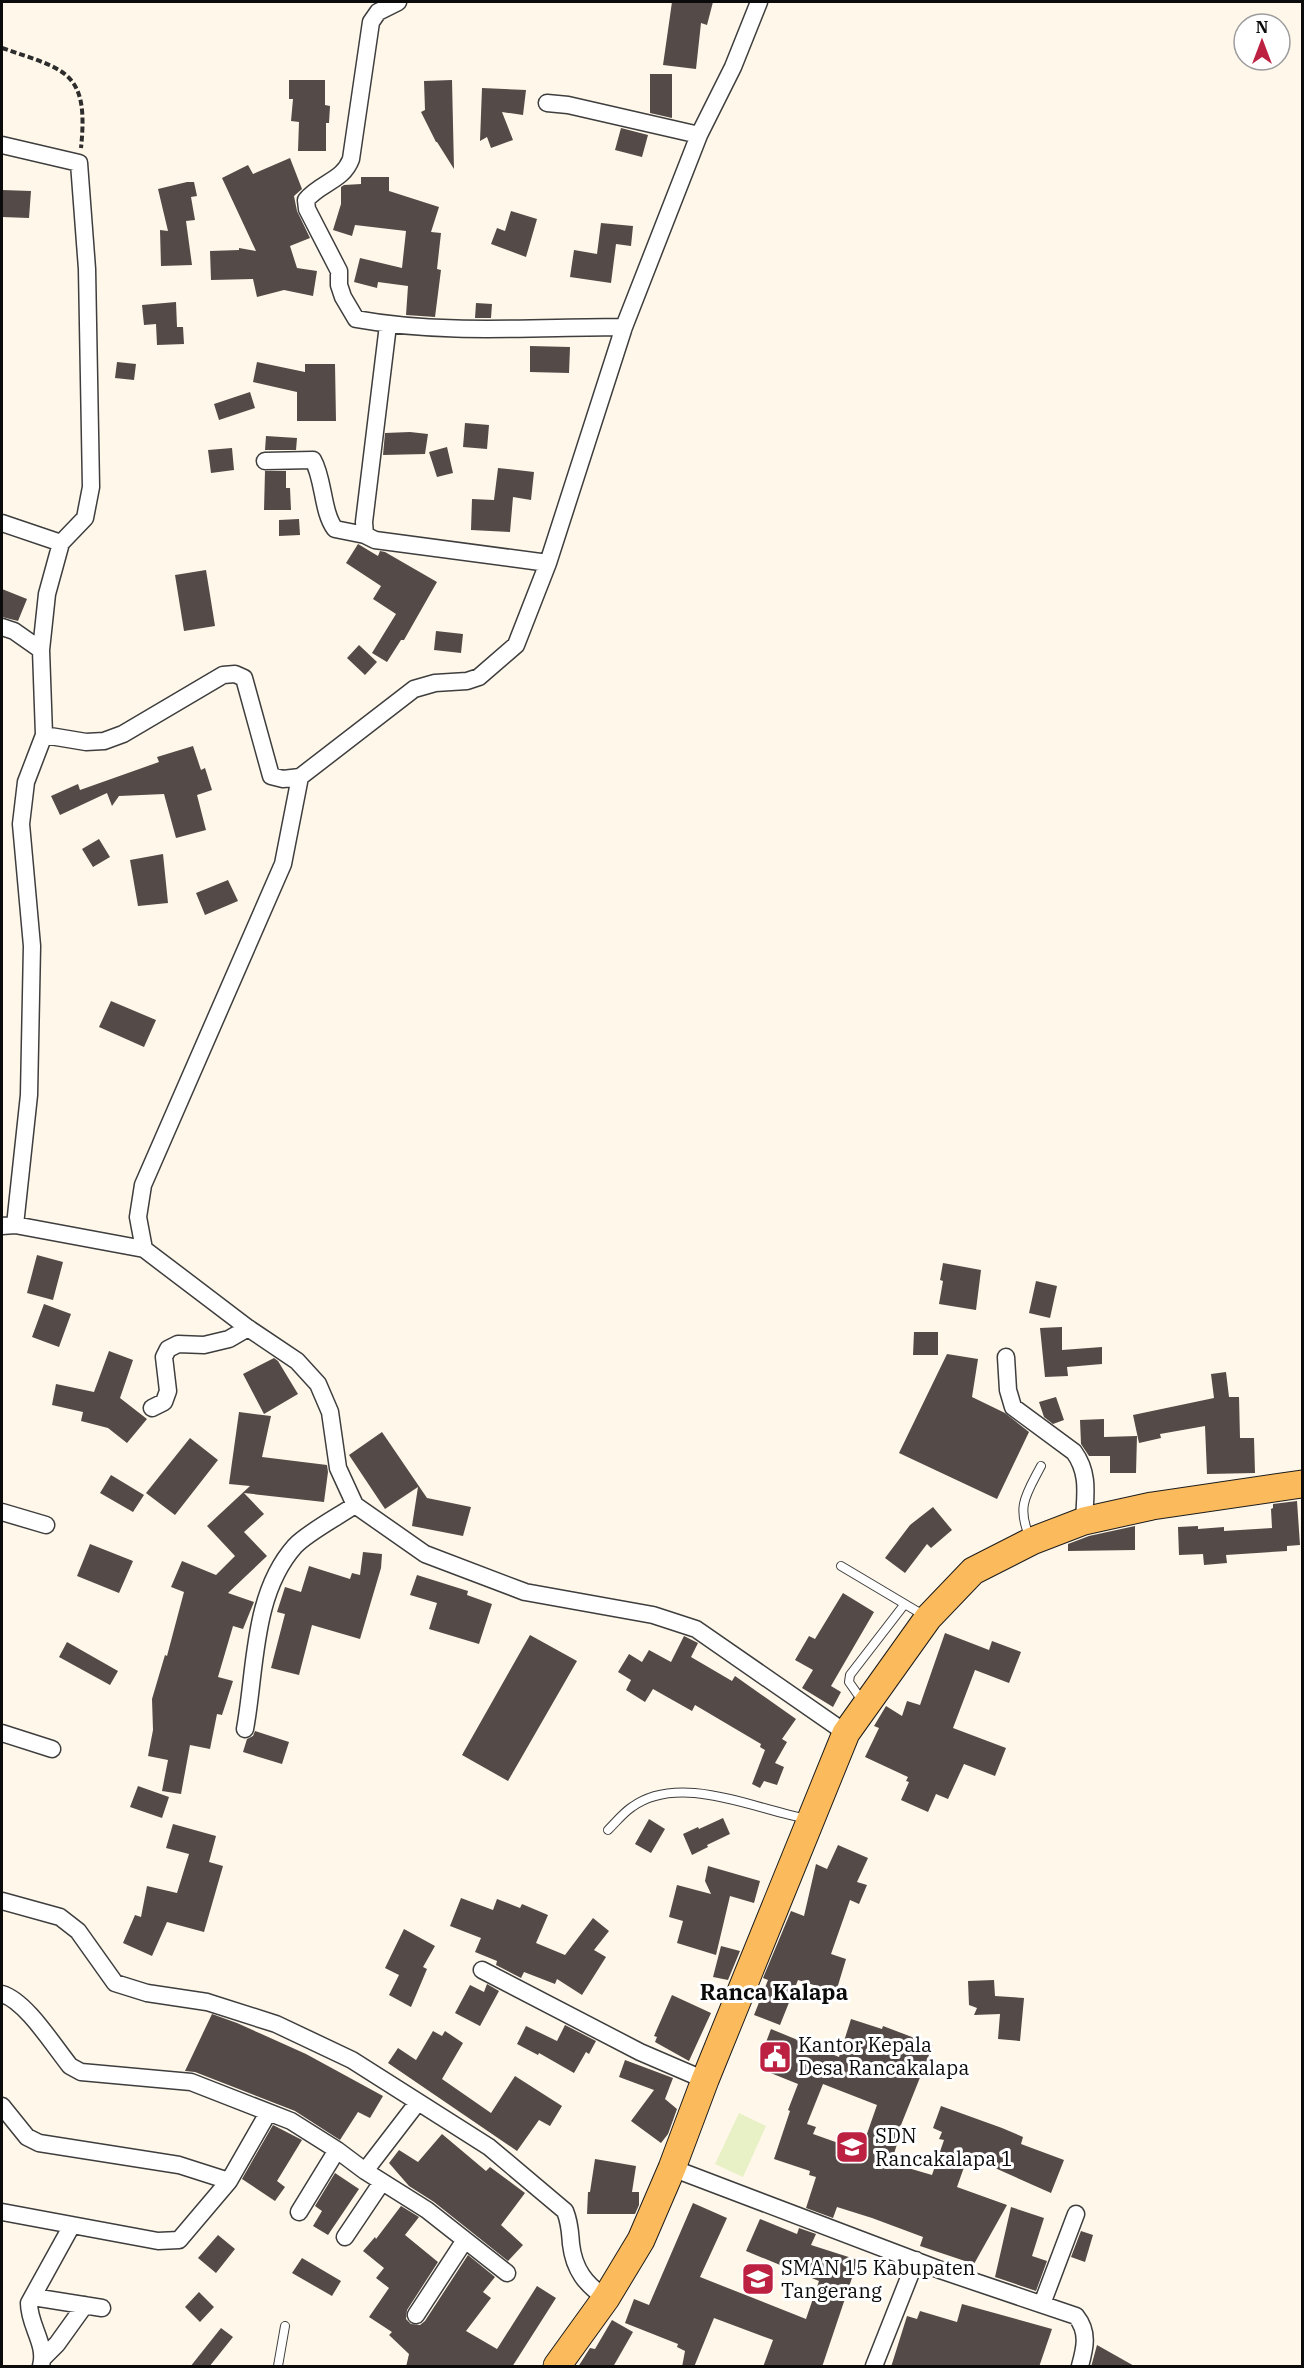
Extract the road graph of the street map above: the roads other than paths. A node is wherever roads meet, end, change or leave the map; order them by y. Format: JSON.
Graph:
{"nodes":[{"id":1,"x":398,"y":2,"type":"edge"},
{"id":2,"x":759,"y":2,"type":"edge"},
{"id":3,"x":547,"y":103,"type":"dead end"},
{"id":4,"x":699,"y":135,"type":"junction"},
{"id":5,"x":2,"y":145,"type":"edge"},
{"id":6,"x":388,"y":325,"type":"junction"},
{"id":7,"x":624,"y":327,"type":"junction"},
{"id":8,"x":265,"y":461,"type":"dead end"},
{"id":9,"x":2,"y":523,"type":"edge"},
{"id":10,"x":365,"y":535,"type":"junction"},
{"id":11,"x":61,"y":543,"type":"junction"},
{"id":12,"x":548,"y":563,"type":"junction"},
{"id":13,"x":2,"y":627,"type":"edge"},
{"id":14,"x":41,"y":650,"type":"junction"},
{"id":15,"x":44,"y":735,"type":"junction"},
{"id":16,"x":300,"y":777,"type":"junction"},
{"id":17,"x":8,"y":1225,"type":"edge"},
{"id":18,"x":144,"y":1249,"type":"junction"},
{"id":19,"x":248,"y":1328,"type":"junction"},
{"id":20,"x":1006,"y":1357,"type":"dead end"},
{"id":21,"x":152,"y":1408,"type":"dead end"},
{"id":22,"x":1041,"y":1466,"type":"dead end"},
{"id":23,"x":1302,"y":1484,"type":"edge"},
{"id":24,"x":355,"y":1505,"type":"junction"},
{"id":25,"x":2,"y":1512,"type":"edge"},
{"id":26,"x":1084,"y":1521,"type":"junction"},
{"id":27,"x":46,"y":1524,"type":"dead end"},
{"id":28,"x":1032,"y":1541,"type":"junction"},
{"id":29,"x":841,"y":1566,"type":"dead end"},
{"id":30,"x":904,"y":1605,"type":"junction"},
{"id":31,"x":928,"y":1618,"type":"junction"},
{"id":32,"x":865,"y":1705,"type":"junction"},
{"id":33,"x":245,"y":1729,"type":"dead end"},
{"id":34,"x":2,"y":1733,"type":"edge"},
{"id":35,"x":846,"y":1733,"type":"junction"},
{"id":36,"x":52,"y":1749,"type":"dead end"},
{"id":37,"x":812,"y":1819,"type":"junction"},
{"id":38,"x":608,"y":1830,"type":"dead end"},
{"id":39,"x":2,"y":1901,"type":"edge"},
{"id":40,"x":482,"y":1970,"type":"dead end"},
{"id":41,"x":2,"y":1994,"type":"edge"},
{"id":42,"x":705,"y":2080,"type":"junction"},
{"id":43,"x":418,"y":2102,"type":"junction"},
{"id":44,"x":2,"y":2106,"type":"edge"},
{"id":45,"x":268,"y":2113,"type":"junction"},
{"id":46,"x":337,"y":2150,"type":"junction"},
{"id":47,"x":672,"y":2168,"type":"junction"},
{"id":48,"x":365,"y":2171,"type":"junction"},
{"id":49,"x":229,"y":2181,"type":"junction"},
{"id":50,"x":382,"y":2182,"type":"junction"},
{"id":51,"x":2,"y":2212,"type":"edge"},
{"id":52,"x":299,"y":2212,"type":"dead end"},
{"id":53,"x":1076,"y":2214,"type":"dead end"},
{"id":54,"x":71,"y":2227,"type":"junction"},
{"id":55,"x":345,"y":2237,"type":"dead end"},
{"id":56,"x":465,"y":2240,"type":"junction"},
{"id":57,"x":916,"y":2260,"type":"junction"},
{"id":58,"x":507,"y":2273,"type":"dead end"},
{"id":59,"x":33,"y":2297,"type":"junction"},
{"id":60,"x":606,"y":2298,"type":"junction"},
{"id":61,"x":1042,"y":2304,"type":"junction"},
{"id":62,"x":416,"y":2315,"type":"dead end"},
{"id":63,"x":285,"y":2326,"type":"dead end"},
{"id":64,"x":42,"y":2362,"type":"edge"},
{"id":65,"x":278,"y":2367,"type":"edge"},
{"id":66,"x":557,"y":2367,"type":"edge"},
{"id":67,"x":874,"y":2367,"type":"edge"},
{"id":68,"x":1080,"y":2367,"type":"edge"}],
"edges":[{"from":1,"to":6,"type":"street"},
{"from":2,"to":4,"type":"street"},
{"from":3,"to":4,"type":"street"},
{"from":4,"to":7,"type":"street"},
{"from":5,"to":11,"type":"street"},
{"from":6,"to":7,"type":"street"},
{"from":6,"to":10,"type":"street"},
{"from":7,"to":12,"type":"street"},
{"from":8,"to":10,"type":"street"},
{"from":9,"to":11,"type":"street"},
{"from":10,"to":12,"type":"street"},
{"from":11,"to":14,"type":"street"},
{"from":12,"to":16,"type":"street"},
{"from":13,"to":14,"type":"street"},
{"from":14,"to":15,"type":"street"},
{"from":15,"to":16,"type":"street"},
{"from":15,"to":17,"type":"street"},
{"from":16,"to":18,"type":"street"},
{"from":17,"to":18,"type":"street"},
{"from":18,"to":19,"type":"street"},
{"from":19,"to":21,"type":"street"},
{"from":19,"to":24,"type":"street"},
{"from":20,"to":26,"type":"street"},
{"from":22,"to":28,"type":"lane"},
{"from":23,"to":26,"type":"main road"},
{"from":24,"to":33,"type":"street"},
{"from":24,"to":35,"type":"street"},
{"from":25,"to":27,"type":"street"},
{"from":26,"to":28,"type":"main road"},
{"from":28,"to":31,"type":"main road"},
{"from":29,"to":30,"type":"lane"},
{"from":30,"to":31,"type":"lane"},
{"from":30,"to":32,"type":"lane"},
{"from":31,"to":32,"type":"main road"},
{"from":32,"to":35,"type":"main road"},
{"from":34,"to":36,"type":"street"},
{"from":35,"to":37,"type":"main road"},
{"from":37,"to":38,"type":"lane"},
{"from":37,"to":42,"type":"main road"},
{"from":39,"to":43,"type":"street"},
{"from":40,"to":42,"type":"street"},
{"from":41,"to":45,"type":"street"},
{"from":42,"to":47,"type":"main road"},
{"from":43,"to":48,"type":"street"},
{"from":43,"to":60,"type":"street"},
{"from":44,"to":49,"type":"street"},
{"from":45,"to":46,"type":"street"},
{"from":45,"to":49,"type":"street"},
{"from":46,"to":48,"type":"street"},
{"from":46,"to":52,"type":"street"},
{"from":47,"to":57,"type":"street"},
{"from":47,"to":60,"type":"main road"},
{"from":48,"to":50,"type":"street"},
{"from":49,"to":54,"type":"street"},
{"from":50,"to":55,"type":"street"},
{"from":50,"to":56,"type":"street"},
{"from":51,"to":54,"type":"street"},
{"from":53,"to":61,"type":"street"},
{"from":54,"to":59,"type":"street"},
{"from":56,"to":58,"type":"street"},
{"from":56,"to":62,"type":"street"},
{"from":57,"to":61,"type":"street"},
{"from":57,"to":67,"type":"street"},
{"from":59,"to":64,"type":"street"},
{"from":59,"to":64,"type":"street"},
{"from":60,"to":66,"type":"main road"},
{"from":61,"to":68,"type":"street"},
{"from":63,"to":65,"type":"lane"}]}
